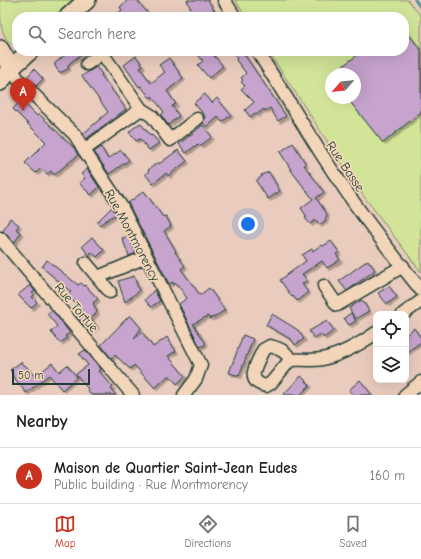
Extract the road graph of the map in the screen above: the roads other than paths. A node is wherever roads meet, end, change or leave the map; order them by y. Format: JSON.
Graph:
{"nodes":[{"id":1,"x":87,"y":0,"type":"edge"},
{"id":2,"x":224,"y":0,"type":"edge"},
{"id":3,"x":74,"y":12,"type":"edge"},
{"id":4,"x":232,"y":12,"type":"edge"},
{"id":5,"x":0,"y":49,"type":"edge"},
{"id":6,"x":24,"y":56,"type":"edge"},
{"id":7,"x":99,"y":56,"type":"edge"},
{"id":8,"x":107,"y":56,"type":"edge"},
{"id":9,"x":260,"y":56,"type":"edge"},
{"id":10,"x":88,"y":64,"type":"dead end"},
{"id":11,"x":11,"y":68,"type":"junction"},
{"id":12,"x":0,"y":82,"type":"edge"},
{"id":13,"x":141,"y":109,"type":"junction"},
{"id":14,"x":197,"y":119,"type":"dead end"},
{"id":15,"x":84,"y":150,"type":"junction"},
{"id":16,"x":0,"y":238,"type":"edge"},
{"id":17,"x":146,"y":257,"type":"junction"},
{"id":18,"x":86,"y":263,"type":"dead end"},
{"id":19,"x":403,"y":266,"type":"junction"},
{"id":20,"x":98,"y":277,"type":"junction"},
{"id":21,"x":324,"y":286,"type":"dead end"},
{"id":22,"x":421,"y":290,"type":"edge"},
{"id":23,"x":110,"y":292,"type":"dead end"},
{"id":24,"x":421,"y":301,"type":"edge"},
{"id":25,"x":407,"y":311,"type":"edge"},
{"id":26,"x":373,"y":335,"type":"edge"},
{"id":27,"x":290,"y":360,"type":"dead end"},
{"id":28,"x":133,"y":395,"type":"edge"},
{"id":29,"x":184,"y":395,"type":"edge"}],
"edges":[{"from":1,"to":3,"type":"street"},
{"from":2,"to":4,"type":"street"},
{"from":5,"to":11,"type":"street","name":"Rue Montmorency"},
{"from":6,"to":11,"type":"street"},
{"from":7,"to":10,"type":"street"},
{"from":8,"to":13,"type":"street"},
{"from":9,"to":19,"type":"street","name":"Rue Basse"},
{"from":11,"to":12,"type":"street"},
{"from":11,"to":15,"type":"street","name":"Rue Montmorency"},
{"from":13,"to":14,"type":"street"},
{"from":13,"to":15,"type":"street"},
{"from":15,"to":17,"type":"street","name":"Rue Montmorency"},
{"from":16,"to":28,"type":"street","name":"Rue Tortue"},
{"from":17,"to":20,"type":"street"},
{"from":17,"to":29,"type":"street","name":"Rue Montmorency"},
{"from":18,"to":20,"type":"street"},
{"from":19,"to":21,"type":"street"},
{"from":19,"to":22,"type":"street","name":"Rue Basse"},
{"from":20,"to":23,"type":"street"},
{"from":24,"to":25,"type":"street"},
{"from":26,"to":27,"type":"street"}]}
